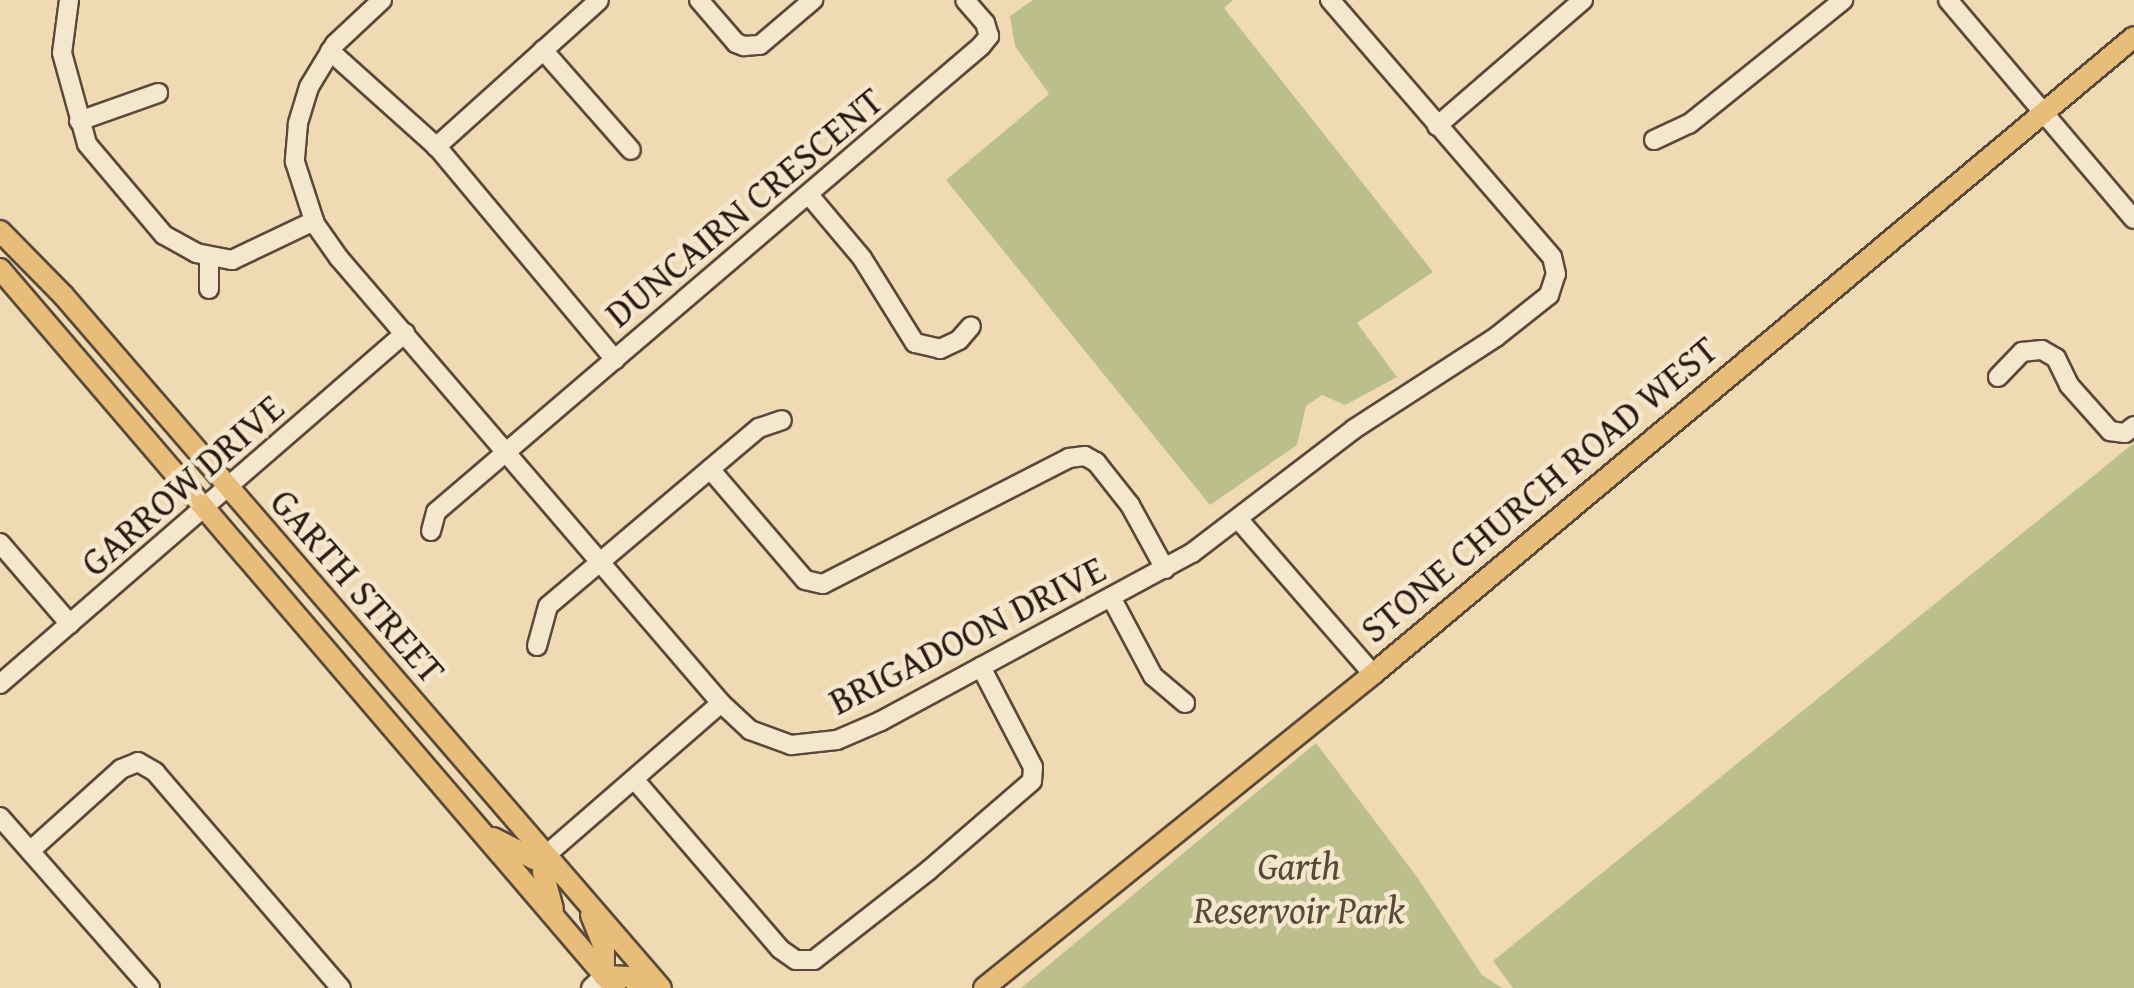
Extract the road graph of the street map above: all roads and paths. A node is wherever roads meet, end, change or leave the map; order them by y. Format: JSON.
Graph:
{"nodes":[{"id":1,"x":69,"y":0,"type":"edge"},
{"id":2,"x":382,"y":0,"type":"edge"},
{"id":3,"x":598,"y":0,"type":"edge"},
{"id":4,"x":699,"y":0,"type":"edge"},
{"id":5,"x":813,"y":0,"type":"edge"},
{"id":6,"x":965,"y":0,"type":"edge"},
{"id":7,"x":1330,"y":0,"type":"edge"},
{"id":8,"x":1582,"y":0,"type":"edge"},
{"id":9,"x":1843,"y":0,"type":"edge"},
{"id":10,"x":1948,"y":0,"type":"edge"},
{"id":11,"x":2134,"y":37,"type":"edge"},
{"id":12,"x":543,"y":50,"type":"junction"},
{"id":13,"x":330,"y":52,"type":"junction"},
{"id":14,"x":158,"y":92,"type":"dead end"},
{"id":15,"x":2045,"y":110,"type":"junction"},
{"id":16,"x":78,"y":121,"type":"junction"},
{"id":17,"x":1437,"y":126,"type":"junction"},
{"id":18,"x":1654,"y":140,"type":"dead end"},
{"id":19,"x":436,"y":147,"type":"junction"},
{"id":20,"x":631,"y":150,"type":"dead end"},
{"id":21,"x":809,"y":195,"type":"junction"},
{"id":22,"x":2134,"y":220,"type":"edge"},
{"id":23,"x":314,"y":222,"type":"junction"},
{"id":24,"x":0,"y":232,"type":"edge"},
{"id":25,"x":209,"y":256,"type":"junction"},
{"id":26,"x":0,"y":268,"type":"edge"},
{"id":27,"x":209,"y":290,"type":"dead end"},
{"id":28,"x":971,"y":326,"type":"dead end"},
{"id":29,"x":405,"y":333,"type":"junction"},
{"id":30,"x":615,"y":360,"type":"junction"},
{"id":31,"x":82,"y":367,"type":"junction"},
{"id":32,"x":1998,"y":377,"type":"dead end"},
{"id":33,"x":142,"y":387,"type":"junction"},
{"id":34,"x":782,"y":420,"type":"dead end"},
{"id":35,"x":2130,"y":430,"type":"edge"},
{"id":36,"x":506,"y":453,"type":"junction"},
{"id":37,"x":710,"y":470,"type":"junction"},
{"id":38,"x":228,"y":490,"type":"junction"},
{"id":39,"x":205,"y":510,"type":"junction"},
{"id":40,"x":1239,"y":520,"type":"junction"},
{"id":41,"x":431,"y":530,"type":"dead end"},
{"id":42,"x":0,"y":543,"type":"edge"},
{"id":43,"x":601,"y":563,"type":"junction"},
{"id":44,"x":1165,"y":569,"type":"junction"},
{"id":45,"x":1112,"y":599,"type":"junction"},
{"id":46,"x":70,"y":624,"type":"junction"},
{"id":47,"x":537,"y":646,"type":"dead end"},
{"id":48,"x":981,"y":667,"type":"junction"},
{"id":49,"x":1373,"y":674,"type":"junction"},
{"id":50,"x":0,"y":684,"type":"edge"},
{"id":51,"x":720,"y":703,"type":"junction"},
{"id":52,"x":1185,"y":703,"type":"dead end"},
{"id":53,"x":634,"y":779,"type":"junction"},
{"id":54,"x":0,"y":817,"type":"edge"},
{"id":55,"x":486,"y":834,"type":"junction"},
{"id":56,"x":30,"y":850,"type":"junction"},
{"id":57,"x":545,"y":856,"type":"junction"},
{"id":58,"x":577,"y":892,"type":"junction"},
{"id":59,"x":556,"y":920,"type":"junction"},
{"id":60,"x":603,"y":984,"type":"edge"},
{"id":61,"x":150,"y":988,"type":"edge"},
{"id":62,"x":341,"y":988,"type":"edge"},
{"id":63,"x":642,"y":988,"type":"edge"},
{"id":64,"x":662,"y":988,"type":"edge"},
{"id":65,"x":984,"y":988,"type":"edge"}],
"edges":[{"from":1,"to":16,"type":"street"},
{"from":2,"to":13,"type":"street","name":"BRIGADOON DRIVE"},
{"from":3,"to":12,"type":"street"},
{"from":4,"to":5,"type":"street"},
{"from":6,"to":21,"type":"street","name":"DUNCAIRN CRESCENT"},
{"from":7,"to":17,"type":"street","name":"BRIGADOON DRIVE"},
{"from":8,"to":17,"type":"street"},
{"from":9,"to":18,"type":"street"},
{"from":10,"to":15,"type":"street"},
{"from":11,"to":15,"type":"main road","name":"STONE CHURCH ROAD WEST"},
{"from":12,"to":19,"type":"street"},
{"from":12,"to":20,"type":"street"},
{"from":13,"to":19,"type":"street"},
{"from":13,"to":23,"type":"street","name":"BRIGADOON DRIVE"},
{"from":14,"to":16,"type":"street"},
{"from":15,"to":22,"type":"street"},
{"from":15,"to":49,"type":"main road","name":"STONE CHURCH ROAD WEST"},
{"from":16,"to":25,"type":"street"},
{"from":17,"to":40,"type":"street","name":"BRIGADOON DRIVE"},
{"from":19,"to":30,"type":"street"},
{"from":21,"to":28,"type":"street"},
{"from":21,"to":30,"type":"street","name":"DUNCAIRN CRESCENT"},
{"from":23,"to":25,"type":"street"},
{"from":23,"to":29,"type":"street","name":"BRIGADOON DRIVE"},
{"from":24,"to":33,"type":"main road","name":"GARTH STREET"},
{"from":25,"to":27,"type":"street"},
{"from":26,"to":31,"type":"main road","name":"GARTH STREET"},
{"from":29,"to":36,"type":"street","name":"BRIGADOON DRIVE"},
{"from":29,"to":38,"type":"street","name":"GARROW DRIVE"},
{"from":30,"to":36,"type":"street","name":"DUNCAIRN CRESCENT"},
{"from":31,"to":33,"type":"main road"},
{"from":31,"to":39,"type":"main road","name":"GARTH STREET"},
{"from":32,"to":35,"type":"street"},
{"from":33,"to":38,"type":"main road","name":"GARTH STREET"},
{"from":34,"to":37,"type":"street"},
{"from":36,"to":41,"type":"street","name":"DUNCAIRN CRESCENT"},
{"from":36,"to":43,"type":"street","name":"BRIGADOON DRIVE"},
{"from":37,"to":43,"type":"street"},
{"from":37,"to":44,"type":"street"},
{"from":38,"to":39,"type":"street","name":"GARROW DRIVE"},
{"from":38,"to":57,"type":"main road","name":"GARTH STREET"},
{"from":39,"to":46,"type":"street","name":"GARROW DRIVE"},
{"from":39,"to":55,"type":"main road","name":"GARTH STREET"},
{"from":40,"to":44,"type":"street","name":"BRIGADOON DRIVE"},
{"from":40,"to":49,"type":"street"},
{"from":42,"to":46,"type":"street"},
{"from":43,"to":47,"type":"street"},
{"from":43,"to":51,"type":"street","name":"BRIGADOON DRIVE"},
{"from":44,"to":45,"type":"street","name":"BRIGADOON DRIVE"},
{"from":45,"to":48,"type":"street","name":"BRIGADOON DRIVE"},
{"from":45,"to":52,"type":"street"},
{"from":46,"to":50,"type":"street","name":"GARROW DRIVE"},
{"from":48,"to":51,"type":"street","name":"BRIGADOON DRIVE"},
{"from":48,"to":53,"type":"street"},
{"from":49,"to":65,"type":"main road","name":"STONE CHURCH ROAD WEST"},
{"from":51,"to":53,"type":"street"},
{"from":53,"to":57,"type":"street"},
{"from":54,"to":56,"type":"street"},
{"from":55,"to":57,"type":"main road"},
{"from":55,"to":59,"type":"main road","name":"GARTH STREET"},
{"from":56,"to":61,"type":"street"},
{"from":56,"to":62,"type":"street"},
{"from":57,"to":58,"type":"main road","name":"GARTH STREET"},
{"from":57,"to":59,"type":"main road"},
{"from":58,"to":60,"type":"main road"},
{"from":58,"to":64,"type":"main road","name":"GARTH STREET"},
{"from":59,"to":60,"type":"main road","name":"GARTH STREET"},
{"from":60,"to":63,"type":"main road"}]}
